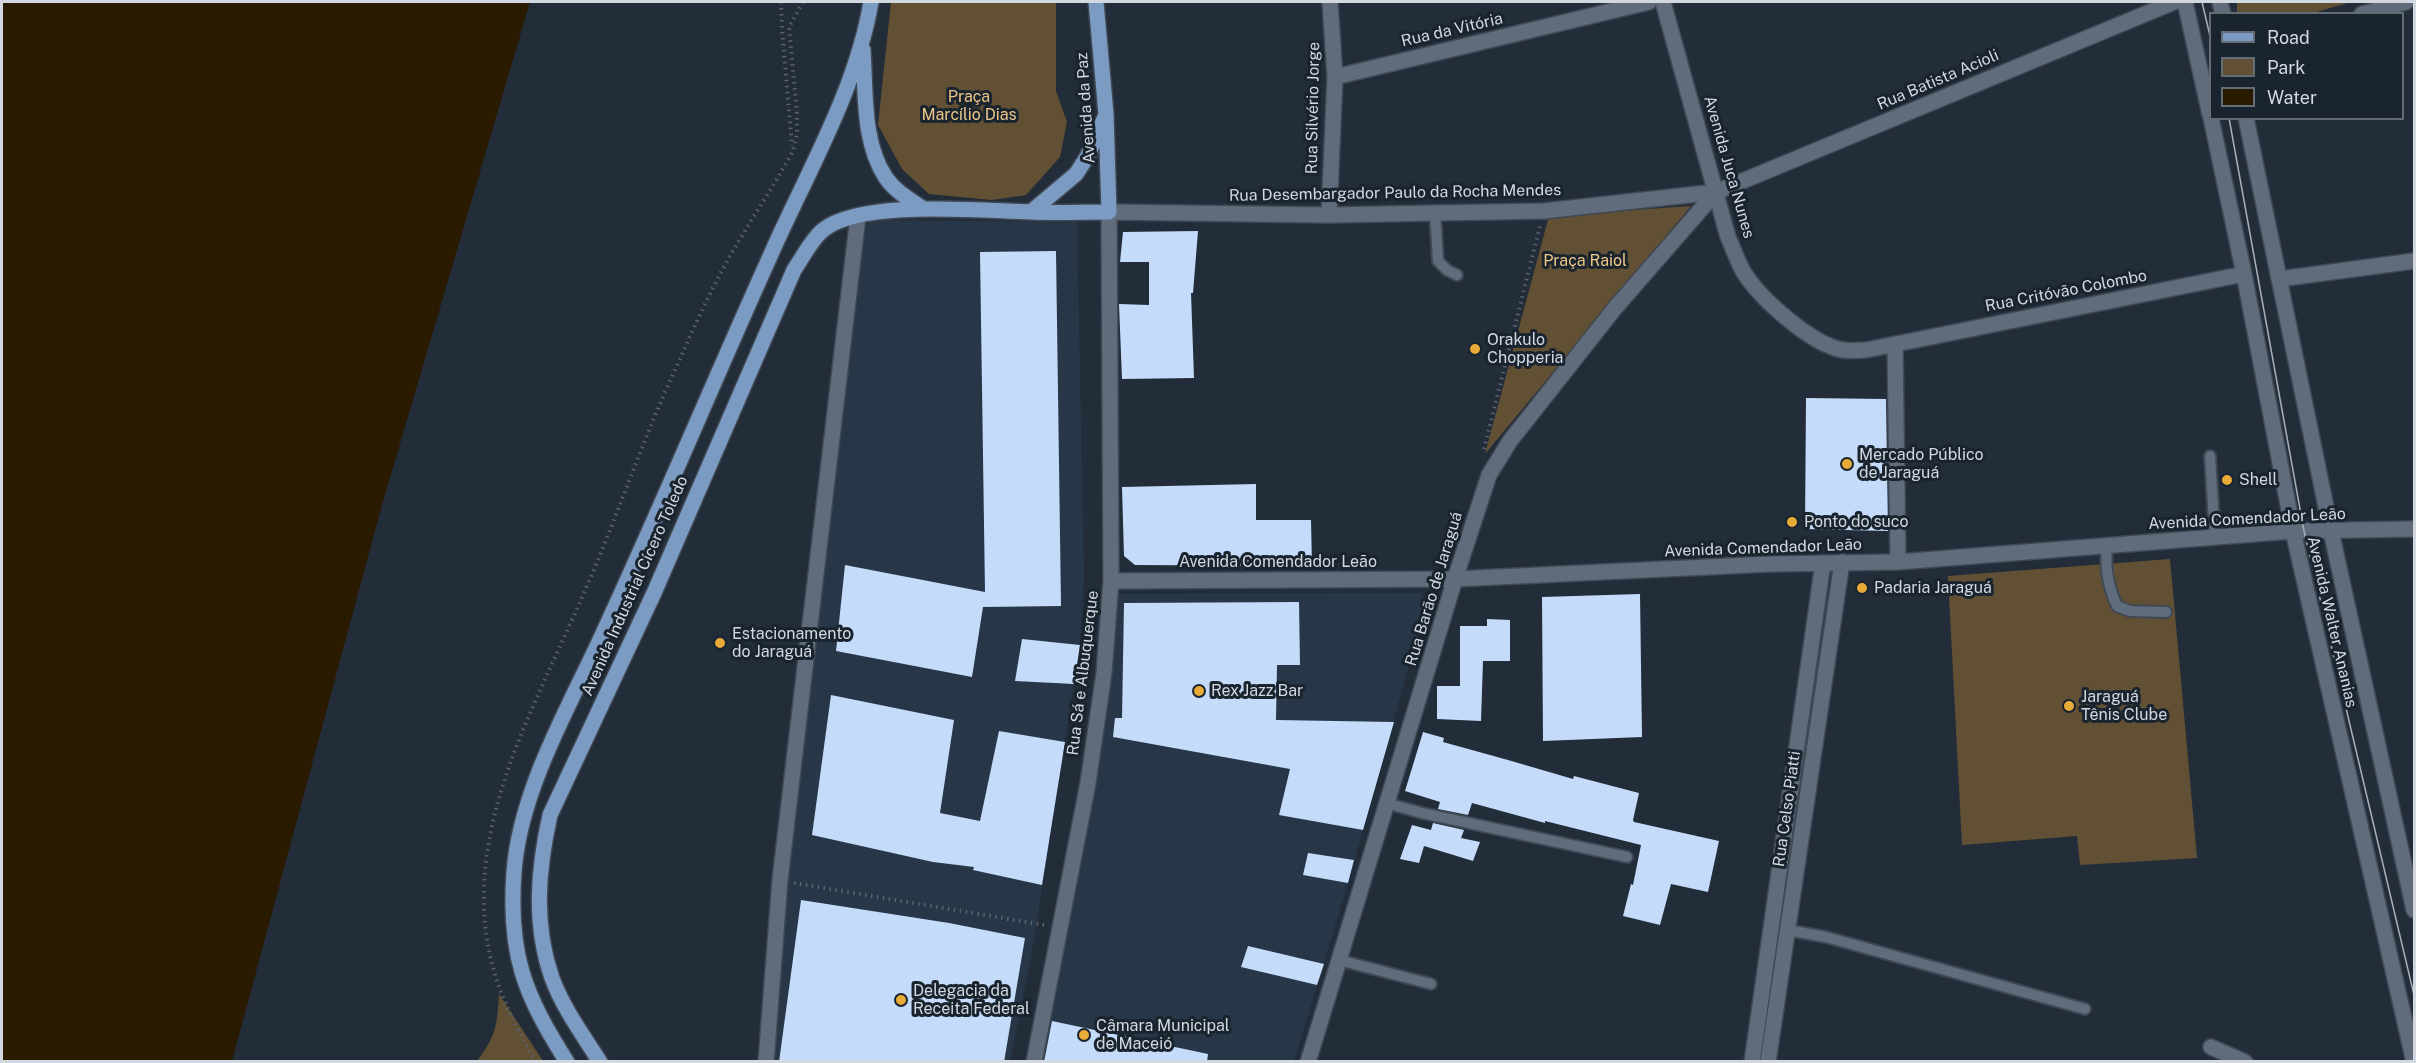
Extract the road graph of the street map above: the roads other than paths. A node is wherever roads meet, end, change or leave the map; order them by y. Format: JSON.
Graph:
{"nodes":[{"id":1,"x":872,"y":2,"type":"edge"},
{"id":2,"x":1096,"y":2,"type":"edge"},
{"id":3,"x":1330,"y":2,"type":"edge"},
{"id":4,"x":1649,"y":2,"type":"edge"},
{"id":5,"x":1663,"y":2,"type":"edge"},
{"id":6,"x":2174,"y":2,"type":"edge"},
{"id":7,"x":2185,"y":2,"type":"edge"},
{"id":8,"x":2406,"y":2,"type":"edge"},
{"id":9,"x":2369,"y":12,"type":"edge"},
{"id":10,"x":862,"y":44,"type":"junction"},
{"id":11,"x":2204,"y":57,"type":"edge"},
{"id":12,"x":1335,"y":76,"type":"junction"},
{"id":13,"x":2209,"y":100,"type":"edge"},
{"id":14,"x":1106,"y":114,"type":"junction"},
{"id":15,"x":2212,"y":120,"type":"edge"},
{"id":16,"x":2246,"y":120,"type":"edge"},
{"id":17,"x":1716,"y":192,"type":"junction"},
{"id":18,"x":922,"y":208,"type":"junction"},
{"id":19,"x":1031,"y":212,"type":"junction"},
{"id":20,"x":1108,"y":212,"type":"junction"},
{"id":21,"x":1435,"y":212,"type":"junction"},
{"id":22,"x":1329,"y":214,"type":"junction"},
{"id":23,"x":858,"y":216,"type":"junction"},
{"id":24,"x":2415,"y":261,"type":"edge"},
{"id":25,"x":2244,"y":274,"type":"junction"},
{"id":26,"x":1457,"y":275,"type":"dead end"},
{"id":27,"x":2279,"y":279,"type":"junction"},
{"id":28,"x":1895,"y":344,"type":"junction"},
{"id":29,"x":2210,"y":456,"type":"dead end"},
{"id":30,"x":2415,"y":529,"type":"edge"},
{"id":31,"x":2293,"y":531,"type":"junction"},
{"id":32,"x":2331,"y":531,"type":"junction"},
{"id":33,"x":2215,"y":538,"type":"junction"},
{"id":34,"x":2107,"y":546,"type":"junction"},
{"id":35,"x":1842,"y":562,"type":"junction"},
{"id":36,"x":1898,"y":562,"type":"junction"},
{"id":37,"x":1823,"y":563,"type":"junction"},
{"id":38,"x":1455,"y":579,"type":"junction"},
{"id":39,"x":1111,"y":581,"type":"junction"},
{"id":40,"x":2166,"y":612,"type":"dead end"},
{"id":41,"x":1386,"y":803,"type":"junction"},
{"id":42,"x":2408,"y":853,"type":"edge"},
{"id":43,"x":1627,"y":857,"type":"dead end"},
{"id":44,"x":2415,"y":910,"type":"edge"},
{"id":45,"x":1787,"y":930,"type":"junction"},
{"id":46,"x":1339,"y":960,"type":"junction"},
{"id":47,"x":1431,"y":984,"type":"dead end"},
{"id":48,"x":2085,"y":1009,"type":"dead end"},
{"id":49,"x":2211,"y":1047,"type":"dead end"},
{"id":50,"x":567,"y":1062,"type":"edge"},
{"id":51,"x":600,"y":1062,"type":"edge"},
{"id":52,"x":766,"y":1062,"type":"edge"},
{"id":53,"x":1034,"y":1062,"type":"edge"},
{"id":54,"x":1308,"y":1062,"type":"edge"},
{"id":55,"x":1752,"y":1062,"type":"edge"},
{"id":56,"x":1767,"y":1062,"type":"edge"},
{"id":57,"x":2245,"y":1062,"type":"edge"},
{"id":58,"x":2414,"y":1062,"type":"edge"}],
"edges":[{"from":1,"to":10,"type":"main road"},
{"from":2,"to":14,"type":"main road","name":"Avenida da Paz"},
{"from":3,"to":12,"type":"street","name":"Rua Silvério Jorge"},
{"from":4,"to":12,"type":"street","name":"Rua da Vitória"},
{"from":5,"to":17,"type":"street","name":"Avenida Juca Nunes"},
{"from":6,"to":17,"type":"street","name":"Rua Batista Acioli"},
{"from":7,"to":11,"type":"street","name":"Avenida Walter Ananias"},
{"from":8,"to":9,"type":"street"},
{"from":10,"to":18,"type":"main road"},
{"from":10,"to":50,"type":"main road","name":"Avenida Industrial Cícero Toledo"},
{"from":11,"to":13,"type":"street","name":"Avenida Walter Ananias"},
{"from":12,"to":22,"type":"street","name":"Rua Silvério Jorge"},
{"from":14,"to":19,"type":"main road"},
{"from":14,"to":20,"type":"main road","name":"Avenida da Paz"},
{"from":15,"to":25,"type":"street","name":"Avenida Walter Ananias"},
{"from":16,"to":27,"type":"street","name":"Avenida Walter Ananias"},
{"from":17,"to":21,"type":"street","name":"Rua Desembargador Paulo da Rocha Mendes"},
{"from":17,"to":28,"type":"street","name":"Avenida Juca Nunes"},
{"from":17,"to":38,"type":"street","name":"Rua Barão de Jaraguá"},
{"from":18,"to":19,"type":"main road","name":"Avenida Industrial Cícero Toledo"},
{"from":18,"to":23,"type":"main road","name":"Avenida Industrial Cícero Toledo"},
{"from":19,"to":20,"type":"main road","name":"Avenida Industrial Cícero Toledo"},
{"from":20,"to":22,"type":"street","name":"Rua Desembargador Paulo da Rocha Mendes"},
{"from":20,"to":39,"type":"street","name":"Rua Sá e Albuquerque"},
{"from":21,"to":22,"type":"street","name":"Rua Desembargador Paulo da Rocha Mendes"},
{"from":21,"to":26,"type":"lane"},
{"from":23,"to":51,"type":"main road","name":"Avenida Industrial Cícero Toledo"},
{"from":23,"to":52,"type":"street"},
{"from":24,"to":27,"type":"street"},
{"from":25,"to":28,"type":"street","name":"Rua Critóvão Colombo"},
{"from":25,"to":31,"type":"street","name":"Avenida Walter Ananias"},
{"from":27,"to":32,"type":"street","name":"Avenida Walter Ananias"},
{"from":28,"to":36,"type":"street"},
{"from":29,"to":33,"type":"lane"},
{"from":30,"to":32,"type":"street","name":"Avenida Comendador Leão"},
{"from":31,"to":32,"type":"street","name":"Avenida Comendador Leão"},
{"from":31,"to":33,"type":"street","name":"Avenida Comendador Leão"},
{"from":31,"to":58,"type":"street","name":"Avenida Walter Ananias"},
{"from":32,"to":42,"type":"street","name":"Avenida Walter Ananias"},
{"from":33,"to":34,"type":"street","name":"Avenida Comendador Leão"},
{"from":34,"to":36,"type":"street","name":"Avenida Comendador Leão"},
{"from":34,"to":40,"type":"lane"},
{"from":35,"to":36,"type":"street","name":"Avenida Comendador Leão"},
{"from":35,"to":37,"type":"street","name":"Avenida Comendador Leão"},
{"from":35,"to":45,"type":"street","name":"Rua Celso Piatti"},
{"from":37,"to":38,"type":"street","name":"Avenida Comendador Leão"},
{"from":37,"to":55,"type":"street","name":"Rua Celso Piatti"},
{"from":38,"to":39,"type":"street","name":"Avenida Comendador Leão"},
{"from":38,"to":41,"type":"street","name":"Rua Barão de Jaraguá"},
{"from":39,"to":53,"type":"street","name":"Rua Sá e Albuquerque"},
{"from":41,"to":43,"type":"lane"},
{"from":41,"to":46,"type":"street","name":"Rua Barão de Jaraguá"},
{"from":42,"to":44,"type":"street","name":"Avenida Walter Ananias"},
{"from":45,"to":48,"type":"lane"},
{"from":45,"to":56,"type":"street","name":"Rua Celso Piatti"},
{"from":46,"to":47,"type":"lane"},
{"from":46,"to":54,"type":"street","name":"Rua Barão de Jaraguá"},
{"from":49,"to":57,"type":"street"}]}
